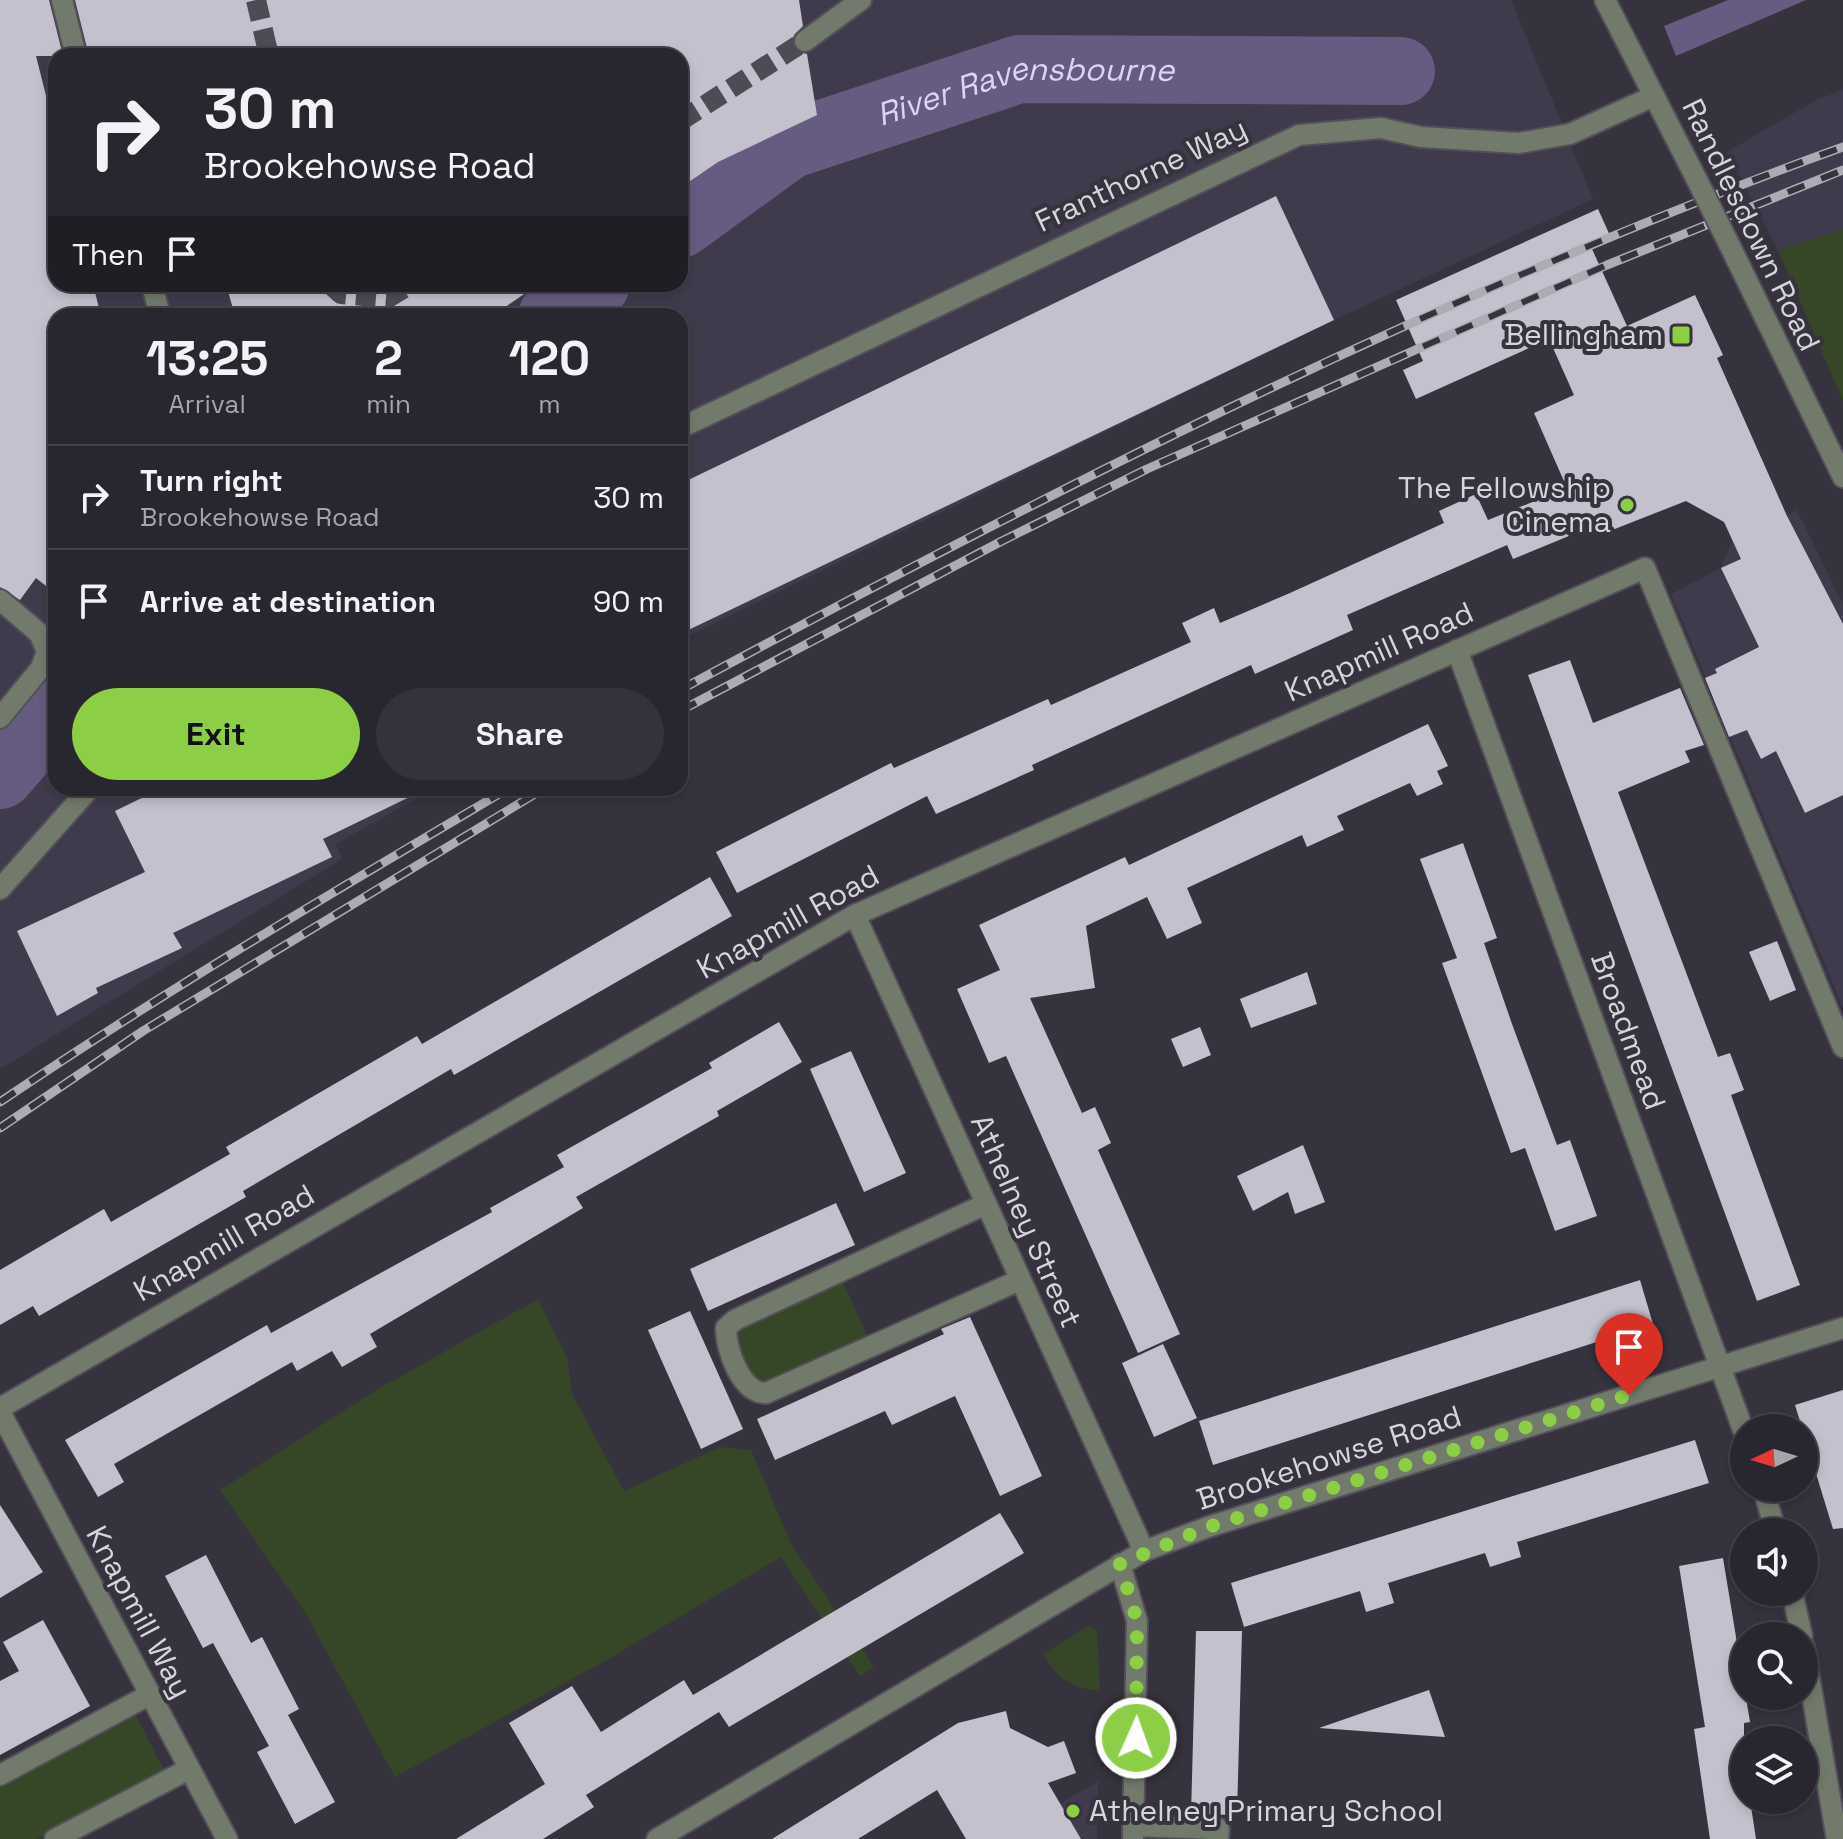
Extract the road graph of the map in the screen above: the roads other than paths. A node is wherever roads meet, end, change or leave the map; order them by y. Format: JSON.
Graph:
{"nodes":[{"id":1,"x":62,"y":0,"type":"edge"},
{"id":2,"x":861,"y":0,"type":"edge"},
{"id":3,"x":1605,"y":0,"type":"edge"},
{"id":4,"x":805,"y":41,"type":"tunnel mouth"},
{"id":5,"x":74,"y":48,"type":"edge"},
{"id":6,"x":1654,"y":96,"type":"junction"},
{"id":7,"x":688,"y":424,"type":"edge"},
{"id":8,"x":1843,"y":477,"type":"edge"},
{"id":9,"x":0,"y":600,"type":"edge"},
{"id":10,"x":1457,"y":650,"type":"junction"},
{"id":11,"x":0,"y":718,"type":"edge"},
{"id":12,"x":83,"y":796,"type":"edge"},
{"id":13,"x":0,"y":889,"type":"edge"},
{"id":14,"x":855,"y":915,"type":"junction"},
{"id":15,"x":1843,"y":1047,"type":"edge"},
{"id":16,"x":986,"y":1204,"type":"junction"},
{"id":17,"x":1020,"y":1280,"type":"junction"},
{"id":18,"x":1843,"y":1328,"type":"edge"},
{"id":19,"x":1719,"y":1366,"type":"junction"},
{"id":20,"x":0,"y":1410,"type":"edge"},
{"id":21,"x":1737,"y":1414,"type":"edge"},
{"id":22,"x":1144,"y":1551,"type":"junction"},
{"id":23,"x":1120,"y":1564,"type":"junction"},
{"id":24,"x":149,"y":1695,"type":"junction"},
{"id":25,"x":1815,"y":1710,"type":"edge"},
{"id":26,"x":189,"y":1769,"type":"junction"},
{"id":27,"x":0,"y":1775,"type":"edge"},
{"id":28,"x":1133,"y":1833,"type":"edge"},
{"id":29,"x":55,"y":1839,"type":"edge"},
{"id":30,"x":227,"y":1839,"type":"edge"},
{"id":31,"x":657,"y":1839,"type":"edge"},
{"id":32,"x":1218,"y":1839,"type":"edge"},
{"id":33,"x":1837,"y":1839,"type":"edge"}],
"edges":[{"from":1,"to":5,"type":"street"},
{"from":2,"to":4,"type":"street"},
{"from":3,"to":6,"type":"street","name":"Randlesdown Road"},
{"from":6,"to":7,"type":"street","name":"Franthorne Way"},
{"from":6,"to":8,"type":"street","name":"Randlesdown Road","bridge":true},
{"from":9,"to":11,"type":"street"},
{"from":10,"to":14,"type":"street","name":"Knapmill Road"},
{"from":10,"to":15,"type":"street","name":"Knapmill Road"},
{"from":10,"to":19,"type":"street","name":"Broadmead"},
{"from":12,"to":13,"type":"street"},
{"from":14,"to":16,"type":"street","name":"Athelney Street"},
{"from":14,"to":20,"type":"street","name":"Knapmill Road"},
{"from":16,"to":17,"type":"street","name":"Athelney Street"},
{"from":16,"to":17,"type":"street"},
{"from":17,"to":22,"type":"street","name":"Athelney Street"},
{"from":18,"to":19,"type":"street","name":"Brookehowse Road"},
{"from":19,"to":21,"type":"street","name":"Broadmead"},
{"from":19,"to":22,"type":"street","name":"Brookehowse Road"},
{"from":20,"to":24,"type":"street","name":"Knapmill Way"},
{"from":22,"to":23,"type":"street","name":"Brookehowse Road"},
{"from":23,"to":28,"type":"street"},
{"from":23,"to":31,"type":"street","name":"Brookehowse Road"},
{"from":24,"to":26,"type":"street","name":"Knapmill Way"},
{"from":24,"to":27,"type":"street"},
{"from":25,"to":33,"type":"street"},
{"from":26,"to":29,"type":"street"},
{"from":26,"to":30,"type":"street","name":"Knapmill Way"},
{"from":28,"to":32,"type":"street"}]}
